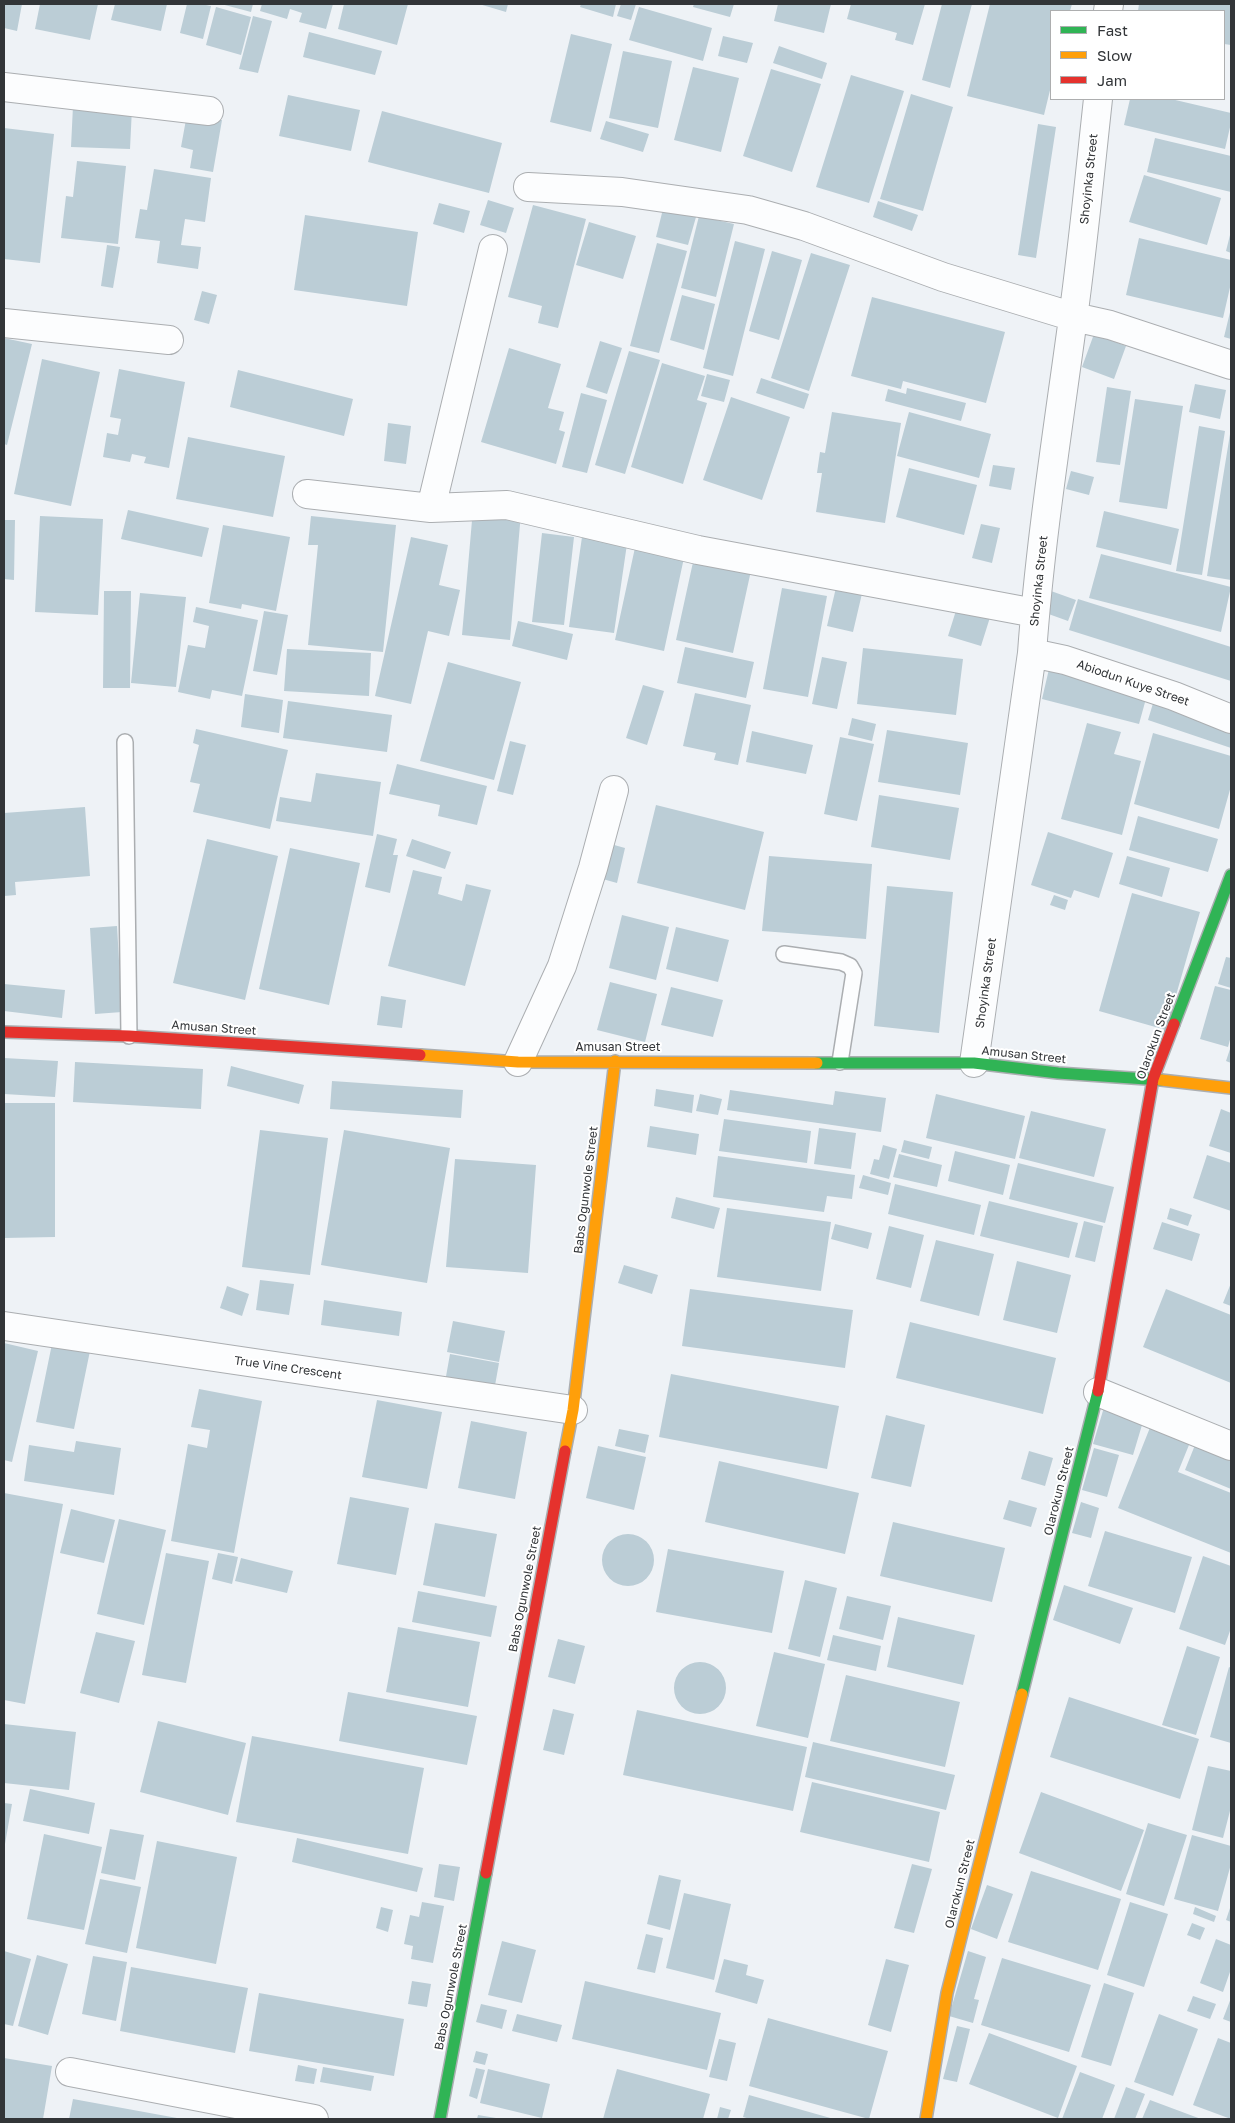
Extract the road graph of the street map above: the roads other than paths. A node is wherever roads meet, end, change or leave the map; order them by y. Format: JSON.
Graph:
{"nodes":[{"id":1,"x":4,"y":86,"type":"edge"},
{"id":2,"x":1098,"y":100,"type":"edge"},
{"id":3,"x":209,"y":111,"type":"dead end"},
{"id":4,"x":528,"y":187,"type":"dead end"},
{"id":5,"x":493,"y":250,"type":"dead end"},
{"id":6,"x":1074,"y":317,"type":"junction"},
{"id":7,"x":4,"y":323,"type":"edge"},
{"id":8,"x":169,"y":340,"type":"dead end"},
{"id":9,"x":1231,"y":365,"type":"edge"},
{"id":10,"x":306,"y":494,"type":"dead end"},
{"id":11,"x":432,"y":508,"type":"junction"},
{"id":12,"x":1035,"y":613,"type":"junction"},
{"id":13,"x":1032,"y":653,"type":"junction"},
{"id":14,"x":1231,"y":719,"type":"edge"},
{"id":15,"x":125,"y":742,"type":"dead end"},
{"id":16,"x":614,"y":790,"type":"dead end"},
{"id":17,"x":1231,"y":875,"type":"edge"},
{"id":18,"x":784,"y":954,"type":"dead end"},
{"id":19,"x":4,"y":1032,"type":"edge"},
{"id":20,"x":129,"y":1036,"type":"junction"},
{"id":21,"x":615,"y":1061,"type":"junction"},
{"id":22,"x":518,"y":1062,"type":"junction"},
{"id":23,"x":840,"y":1062,"type":"junction"},
{"id":24,"x":974,"y":1063,"type":"junction"},
{"id":25,"x":1153,"y":1078,"type":"junction"},
{"id":26,"x":1231,"y":1088,"type":"edge"},
{"id":27,"x":4,"y":1326,"type":"edge"},
{"id":28,"x":1098,"y":1392,"type":"junction"},
{"id":29,"x":573,"y":1410,"type":"junction"},
{"id":30,"x":1231,"y":1446,"type":"edge"},
{"id":31,"x":70,"y":2072,"type":"dead end"},
{"id":32,"x":314,"y":2119,"type":"edge"},
{"id":33,"x":440,"y":2119,"type":"edge"},
{"id":34,"x":926,"y":2119,"type":"edge"}],
"edges":[{"from":1,"to":3,"type":"street"},
{"from":2,"to":6,"type":"street","name":"Shoyinka Street"},
{"from":4,"to":6,"type":"street"},
{"from":5,"to":11,"type":"street"},
{"from":6,"to":9,"type":"street"},
{"from":6,"to":12,"type":"street","name":"Shoyinka Street"},
{"from":7,"to":8,"type":"street"},
{"from":10,"to":11,"type":"street"},
{"from":11,"to":12,"type":"street"},
{"from":12,"to":13,"type":"street","name":"Shoyinka Street"},
{"from":13,"to":14,"type":"street","name":"Abiodun Kuye Street"},
{"from":13,"to":24,"type":"street","name":"Shoyinka Street"},
{"from":15,"to":20,"type":"lane"},
{"from":16,"to":22,"type":"street"},
{"from":17,"to":25,"type":"street","name":"Olarokun Street"},
{"from":18,"to":23,"type":"lane"},
{"from":19,"to":20,"type":"street","name":"Amusan Street"},
{"from":20,"to":22,"type":"street","name":"Amusan Street"},
{"from":21,"to":22,"type":"street","name":"Amusan Street"},
{"from":21,"to":23,"type":"street","name":"Amusan Street"},
{"from":21,"to":29,"type":"street","name":"Babs Ogunwole Street"},
{"from":23,"to":24,"type":"street","name":"Amusan Street"},
{"from":24,"to":25,"type":"street","name":"Amusan Street"},
{"from":25,"to":26,"type":"street","name":"Amusan Street"},
{"from":25,"to":28,"type":"street","name":"Olarokun Street"},
{"from":27,"to":29,"type":"street","name":"True Vine Crescent"},
{"from":28,"to":30,"type":"street"},
{"from":28,"to":34,"type":"street","name":"Olarokun Street"},
{"from":29,"to":33,"type":"street","name":"Babs Ogunwole Street"},
{"from":31,"to":32,"type":"street"}]}
